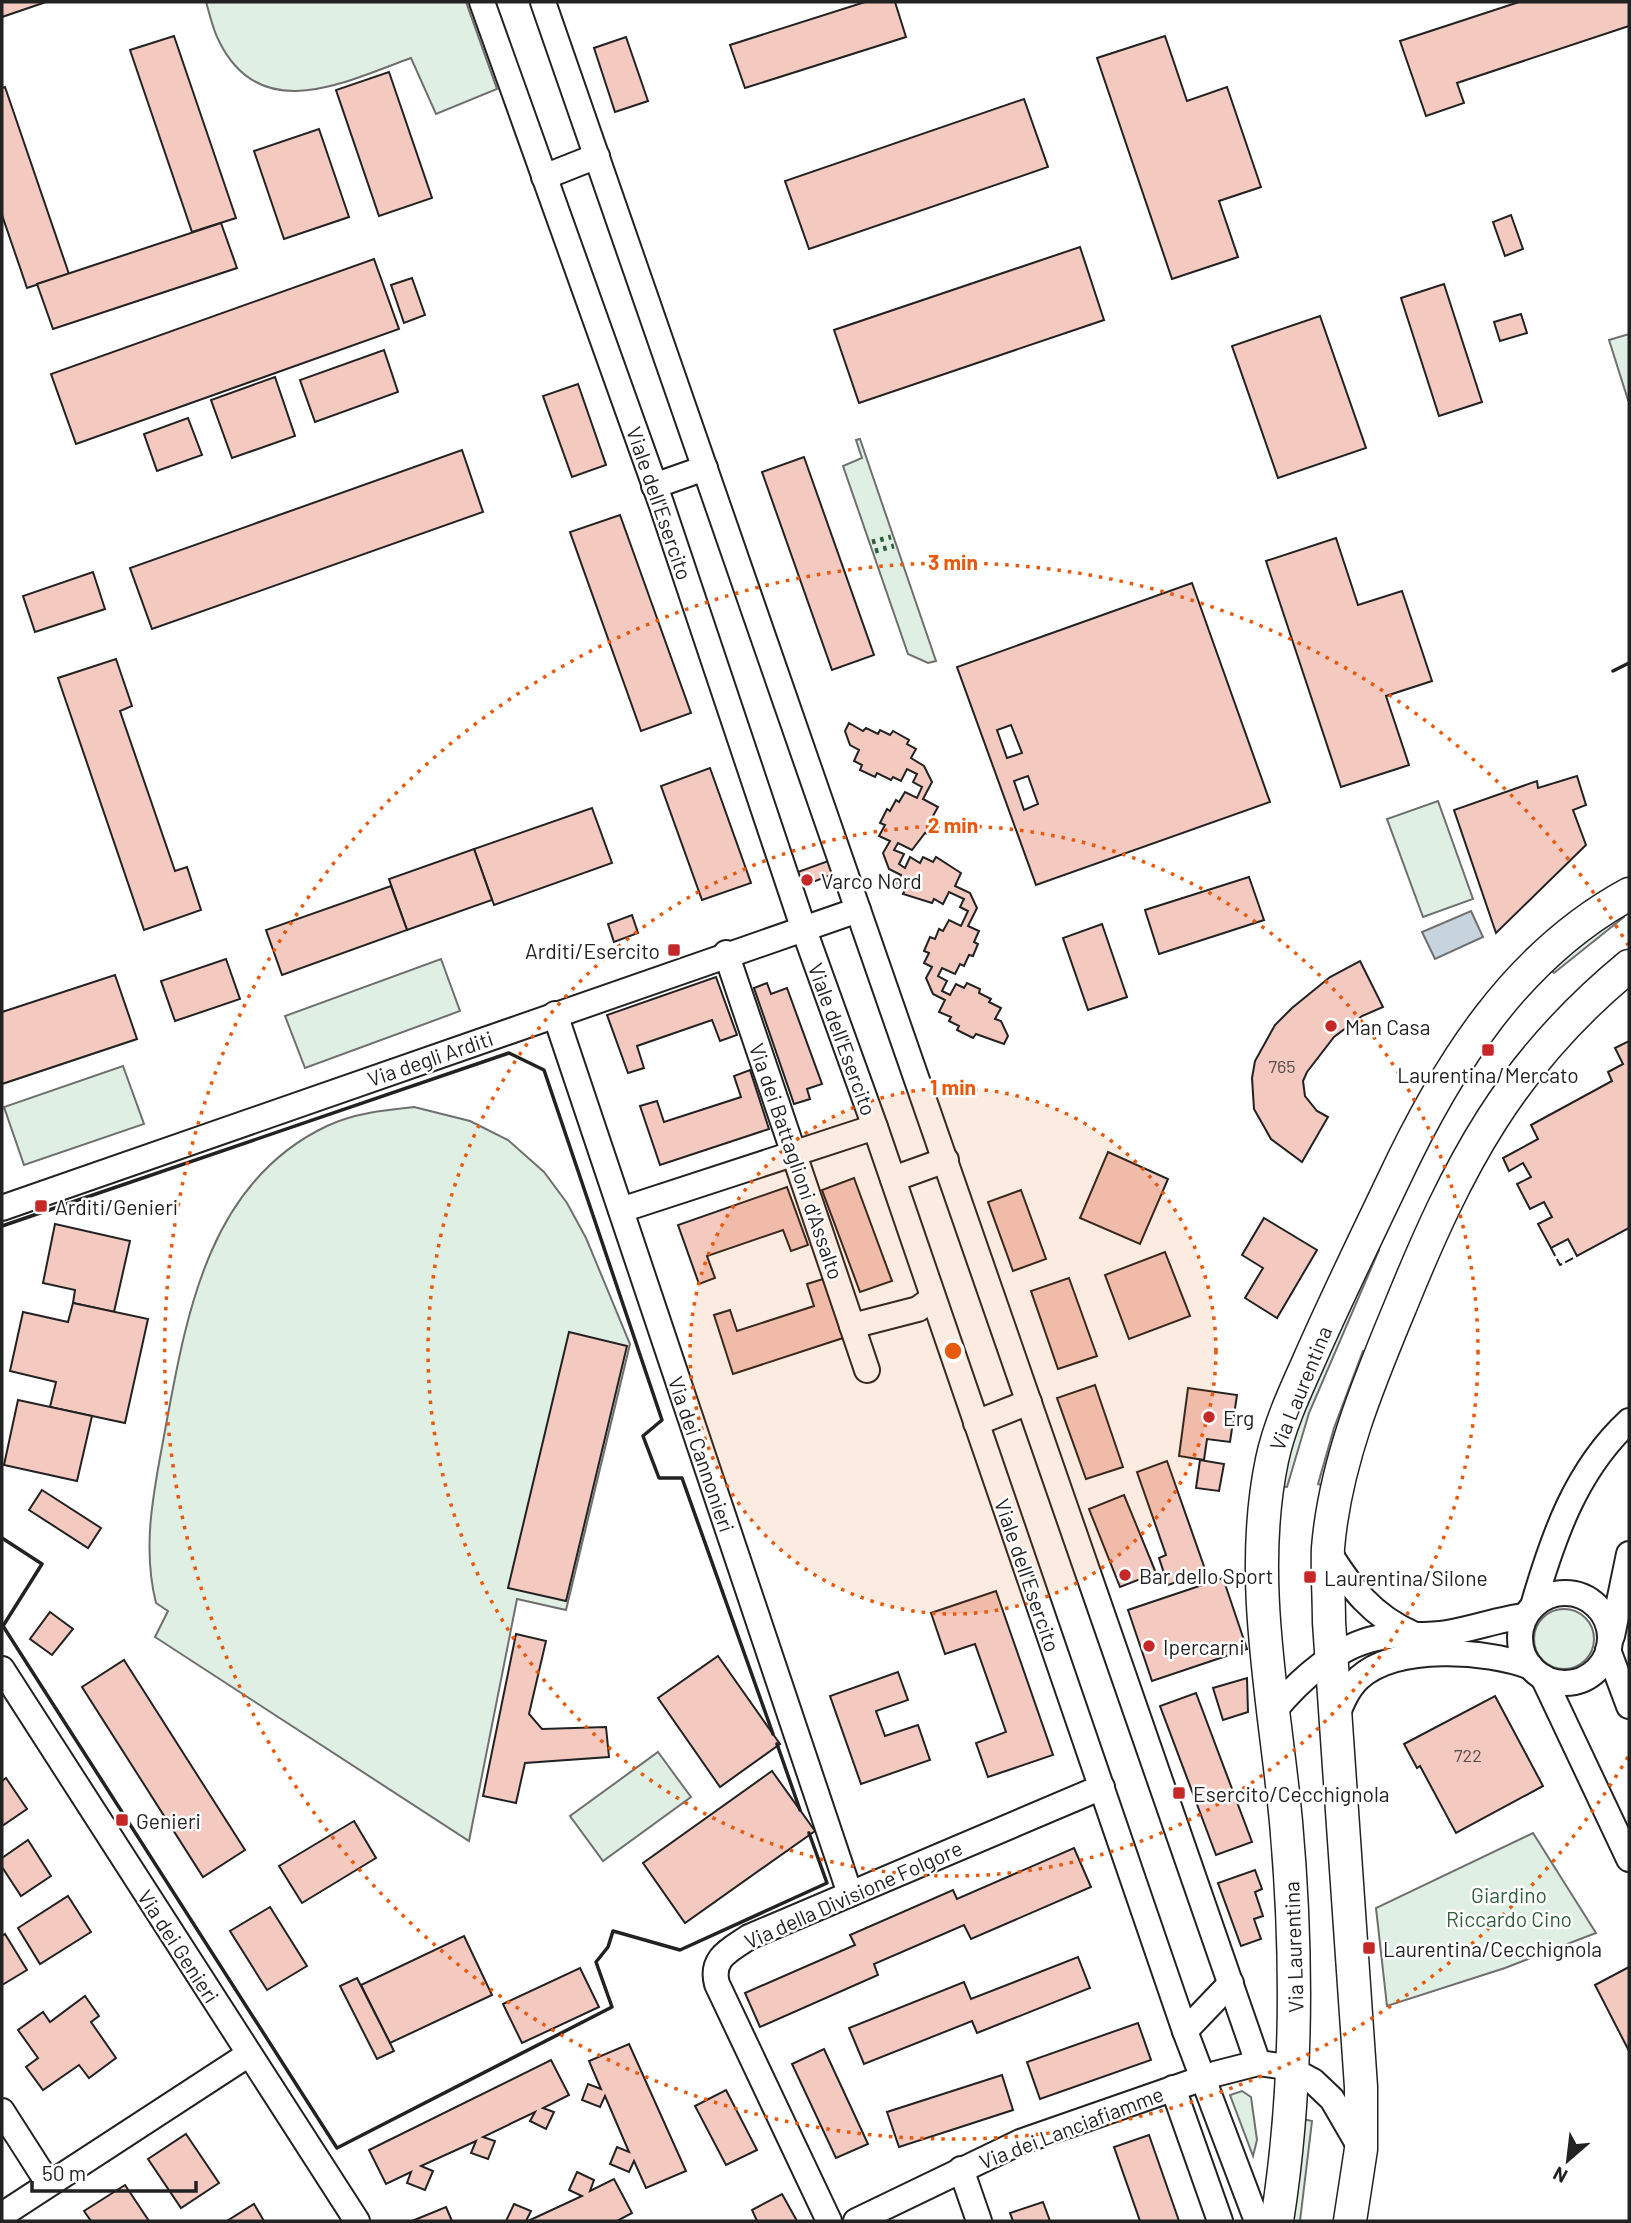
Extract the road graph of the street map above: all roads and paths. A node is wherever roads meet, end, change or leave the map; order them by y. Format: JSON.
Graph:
{"nodes":[{"id":1,"x":482,"y":2,"type":"edge"},
{"id":2,"x":544,"y":2,"type":"edge"},
{"id":3,"x":597,"y":156,"type":"junction"},
{"id":4,"x":544,"y":177,"type":"junction"},
{"id":5,"x":705,"y":468,"type":"junction"},
{"id":6,"x":654,"y":486,"type":"junction"},
{"id":7,"x":1629,"y":894,"type":"edge"},
{"id":8,"x":858,"y":910,"type":"junction"},
{"id":9,"x":803,"y":927,"type":"junction"},
{"id":10,"x":726,"y":953,"type":"junction"},
{"id":11,"x":1629,"y":966,"type":"edge"},
{"id":12,"x":555,"y":1014,"type":"junction"},
{"id":13,"x":875,"y":1127,"type":"junction"},
{"id":14,"x":795,"y":1154,"type":"junction"},
{"id":15,"x":946,"y":1160,"type":"junction"},
{"id":16,"x":893,"y":1179,"type":"junction"},
{"id":17,"x":2,"y":1208,"type":"edge"},
{"id":18,"x":621,"y":1210,"type":"junction"},
{"id":19,"x":933,"y":1298,"type":"junction"},
{"id":20,"x":852,"y":1326,"type":"junction"},
{"id":21,"x":867,"y":1370,"type":"dead end"},
{"id":22,"x":1029,"y":1402,"type":"junction"},
{"id":23,"x":1629,"y":1421,"type":"edge"},
{"id":24,"x":976,"y":1423,"type":"junction"},
{"id":25,"x":1328,"y":1551,"type":"junction"},
{"id":26,"x":1629,"y":1554,"type":"edge"},
{"id":27,"x":1529,"y":1611,"type":"junction"},
{"id":28,"x":1413,"y":1634,"type":"junction"},
{"id":29,"x":1609,"y":1647,"type":"junction"},
{"id":30,"x":1332,"y":1658,"type":"junction"},
{"id":31,"x":2,"y":1669,"type":"edge"},
{"id":32,"x":1537,"y":1672,"type":"junction"},
{"id":33,"x":1629,"y":1706,"type":"edge"},
{"id":34,"x":1275,"y":1711,"type":"junction"},
{"id":35,"x":1335,"y":1721,"type":"junction"},
{"id":36,"x":1102,"y":1787,"type":"junction"},
{"id":37,"x":1629,"y":1859,"type":"edge"},
{"id":38,"x":850,"y":1894,"type":"junction"},
{"id":39,"x":1231,"y":1983,"type":"junction"},
{"id":40,"x":1185,"y":2031,"type":"junction"},
{"id":41,"x":249,"y":2054,"type":"junction"},
{"id":42,"x":1258,"y":2063,"type":"junction"},
{"id":43,"x":1294,"y":2070,"type":"junction"},
{"id":44,"x":1204,"y":2077,"type":"junction"},
{"id":45,"x":1173,"y":2088,"type":"junction"},
{"id":46,"x":2,"y":2111,"type":"edge"},
{"id":47,"x":1361,"y":2149,"type":"junction"},
{"id":48,"x":961,"y":2169,"type":"junction"},
{"id":49,"x":48,"y":2183,"type":"junction"},
{"id":50,"x":13,"y":2215,"type":"edge"},
{"id":51,"x":357,"y":2221,"type":"edge"},
{"id":52,"x":829,"y":2221,"type":"edge"},
{"id":53,"x":856,"y":2221,"type":"edge"},
{"id":54,"x":979,"y":2221,"type":"edge"},
{"id":55,"x":1220,"y":2221,"type":"edge"},
{"id":56,"x":1257,"y":2221,"type":"edge"},
{"id":57,"x":1277,"y":2221,"type":"edge"},
{"id":58,"x":1350,"y":2221,"type":"edge"}],
"edges":[{"from":1,"to":4,"type":"street","name":"Viale dell'Esercito"},
{"from":2,"to":3,"type":"street"},
{"from":3,"to":4,"type":"street"},
{"from":3,"to":5,"type":"street"},
{"from":4,"to":6,"type":"street","name":"Viale dell'Esercito"},
{"from":5,"to":6,"type":"street"},
{"from":5,"to":8,"type":"street"},
{"from":6,"to":9,"type":"street","name":"Viale dell'Esercito"},
{"from":7,"to":34,"type":"main road","name":"Via Laurentina"},
{"from":8,"to":9,"type":"street","name":"Via degli Arditi"},
{"from":8,"to":15,"type":"street"},
{"from":9,"to":10,"type":"street","name":"Via degli Arditi"},
{"from":9,"to":13,"type":"street","name":"Viale dell'Esercito"},
{"from":10,"to":12,"type":"street","name":"Via degli Arditi"},
{"from":10,"to":14,"type":"street","name":"Via dei Battaglioni d'Assalto"},
{"from":11,"to":25,"type":"main road"},
{"from":12,"to":17,"type":"street","name":"Via degli Arditi"},
{"from":12,"to":18,"type":"street","name":"Via dei Cannonieri"},
{"from":13,"to":14,"type":"street"},
{"from":13,"to":16,"type":"street","name":"Viale dell'Esercito"},
{"from":14,"to":18,"type":"street"},
{"from":14,"to":20,"type":"street","name":"Via dei Battaglioni d'Assalto"},
{"from":15,"to":16,"type":"street"},
{"from":15,"to":22,"type":"street"},
{"from":16,"to":19,"type":"street","name":"Viale dell'Esercito"},
{"from":18,"to":38,"type":"street","name":"Via dei Cannonieri"},
{"from":19,"to":20,"type":"street"},
{"from":19,"to":24,"type":"street","name":"Viale dell'Esercito"},
{"from":20,"to":21,"type":"street","name":"Via dei Battaglioni d'Assalto"},
{"from":22,"to":24,"type":"street"},
{"from":22,"to":39,"type":"street"},
{"from":23,"to":27,"type":"street"},
{"from":24,"to":36,"type":"street","name":"Viale dell'Esercito"},
{"from":25,"to":28,"type":"street"},
{"from":25,"to":30,"type":"main road"},
{"from":26,"to":29,"type":"street"},
{"from":27,"to":28,"type":"street"},
{"from":27,"to":29,"type":"street"},
{"from":27,"to":32,"type":"street"},
{"from":28,"to":30,"type":"street"},
{"from":29,"to":32,"type":"street"},
{"from":29,"to":33,"type":"street"},
{"from":30,"to":34,"type":"street"},
{"from":30,"to":35,"type":"main road"},
{"from":31,"to":41,"type":"street","name":"Via dei Genieri"},
{"from":32,"to":35,"type":"street"},
{"from":32,"to":37,"type":"street"},
{"from":34,"to":43,"type":"main road","name":"Via Laurentina"},
{"from":35,"to":47,"type":"main road"},
{"from":36,"to":38,"type":"street","name":"Via della Divisione Folgore"},
{"from":36,"to":40,"type":"street","name":"Viale dell'Esercito"},
{"from":38,"to":52,"type":"street","name":"Via della Divisione Folgore"},
{"from":39,"to":40,"type":"street"},
{"from":39,"to":42,"type":"street"},
{"from":40,"to":44,"type":"street","name":"Viale dell'Esercito"},
{"from":41,"to":49,"type":"street"},
{"from":41,"to":51,"type":"street","name":"Via dei Genieri"},
{"from":42,"to":43,"type":"street"},
{"from":42,"to":44,"type":"street","name":"Via dei Lanciafiamme"},
{"from":43,"to":47,"type":"street"},
{"from":43,"to":57,"type":"main road","name":"Via Laurentina"},
{"from":44,"to":45,"type":"street","name":"Via dei Lanciafiamme"},
{"from":44,"to":56,"type":"street","name":"Viale dell'Esercito"},
{"from":45,"to":48,"type":"street","name":"Via dei Lanciafiamme"},
{"from":45,"to":55,"type":"street"},
{"from":46,"to":49,"type":"street"},
{"from":47,"to":58,"type":"main road"},
{"from":48,"to":53,"type":"street","name":"Via dei Lanciafiamme"},
{"from":48,"to":54,"type":"street"},
{"from":49,"to":50,"type":"street"}]}
